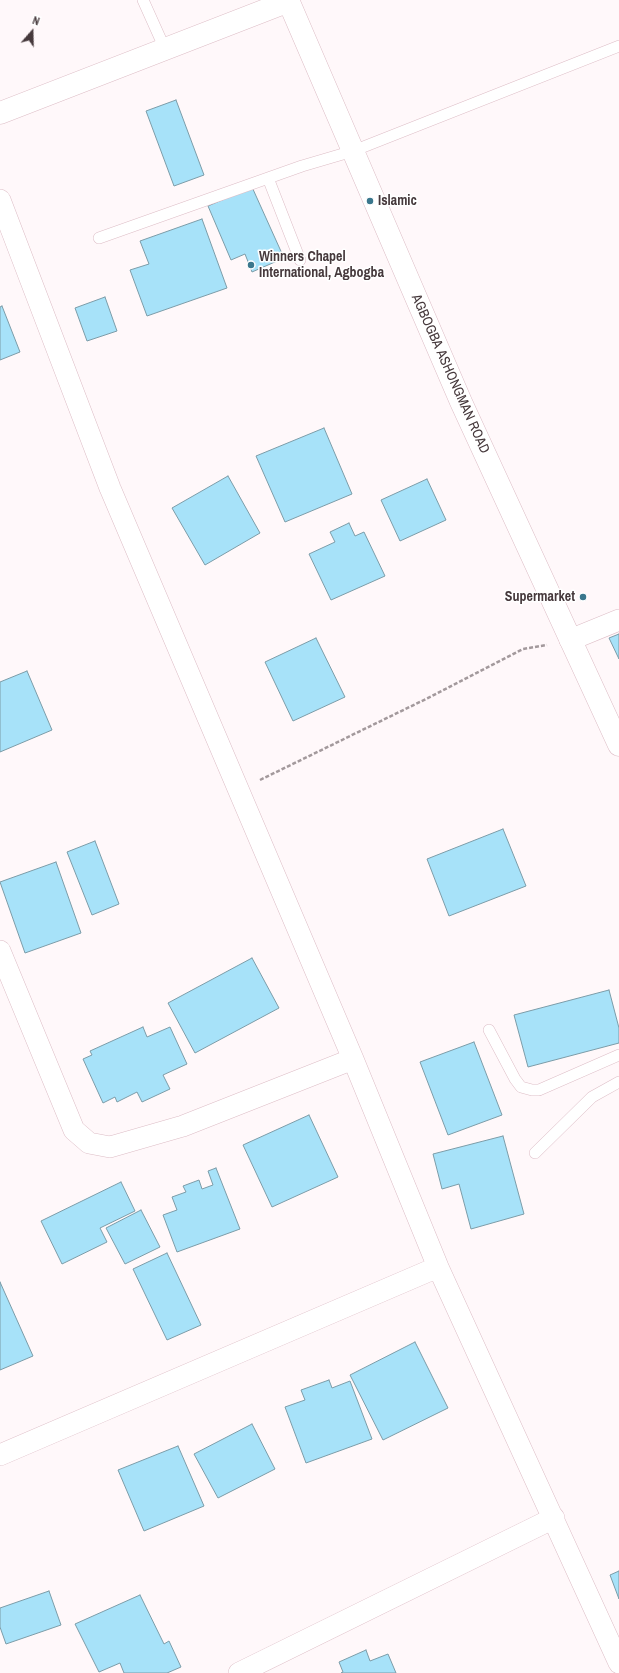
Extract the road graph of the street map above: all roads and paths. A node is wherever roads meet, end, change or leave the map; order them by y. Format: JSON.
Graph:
{"nodes":[{"id":1,"x":143,"y":0,"type":"edge"},
{"id":2,"x":288,"y":1,"type":"edge"},
{"id":3,"x":619,"y":46,"type":"edge"},
{"id":4,"x":165,"y":49,"type":"junction"},
{"id":5,"x":0,"y":113,"type":"edge"},
{"id":6,"x":353,"y":151,"type":"junction"},
{"id":7,"x":268,"y":178,"type":"junction"},
{"id":8,"x":0,"y":200,"type":"edge"},
{"id":9,"x":99,"y":238,"type":"dead end"},
{"id":10,"x":300,"y":260,"type":"dead end"},
{"id":11,"x":619,"y":620,"type":"edge"},
{"id":12,"x":570,"y":640,"type":"junction"},
{"id":13,"x":619,"y":745,"type":"edge"},
{"id":14,"x":240,"y":790,"type":"junction"},
{"id":15,"x":0,"y":951,"type":"edge"},
{"id":16,"x":489,"y":1030,"type":"dead end"},
{"id":17,"x":619,"y":1055,"type":"edge"},
{"id":18,"x":353,"y":1059,"type":"junction"},
{"id":19,"x":619,"y":1082,"type":"edge"},
{"id":20,"x":535,"y":1153,"type":"dead end"},
{"id":21,"x":438,"y":1267,"type":"junction"},
{"id":22,"x":0,"y":1455,"type":"edge"},
{"id":23,"x":554,"y":1518,"type":"junction"},
{"id":24,"x":619,"y":1663,"type":"edge"},
{"id":25,"x":239,"y":1673,"type":"edge"}],
"edges":[{"from":1,"to":4,"type":"lane"},
{"from":2,"to":4,"type":"street"},
{"from":2,"to":6,"type":"street","name":"AGBOGBA ASHONGMAN ROAD"},
{"from":3,"to":6,"type":"lane"},
{"from":4,"to":5,"type":"street"},
{"from":6,"to":7,"type":"lane"},
{"from":6,"to":12,"type":"street","name":"AGBOGBA ASHONGMAN ROAD"},
{"from":7,"to":9,"type":"lane"},
{"from":7,"to":10,"type":"lane"},
{"from":8,"to":14,"type":"street"},
{"from":11,"to":12,"type":"street"},
{"from":12,"to":13,"type":"street","name":"AGBOGBA ASHONGMAN ROAD"},
{"from":12,"to":14,"type":"path"},
{"from":14,"to":18,"type":"street"},
{"from":15,"to":18,"type":"street"},
{"from":16,"to":17,"type":"lane"},
{"from":18,"to":21,"type":"street"},
{"from":19,"to":20,"type":"lane"},
{"from":21,"to":22,"type":"street"},
{"from":21,"to":23,"type":"street"},
{"from":23,"to":24,"type":"street"},
{"from":23,"to":25,"type":"street"}]}
